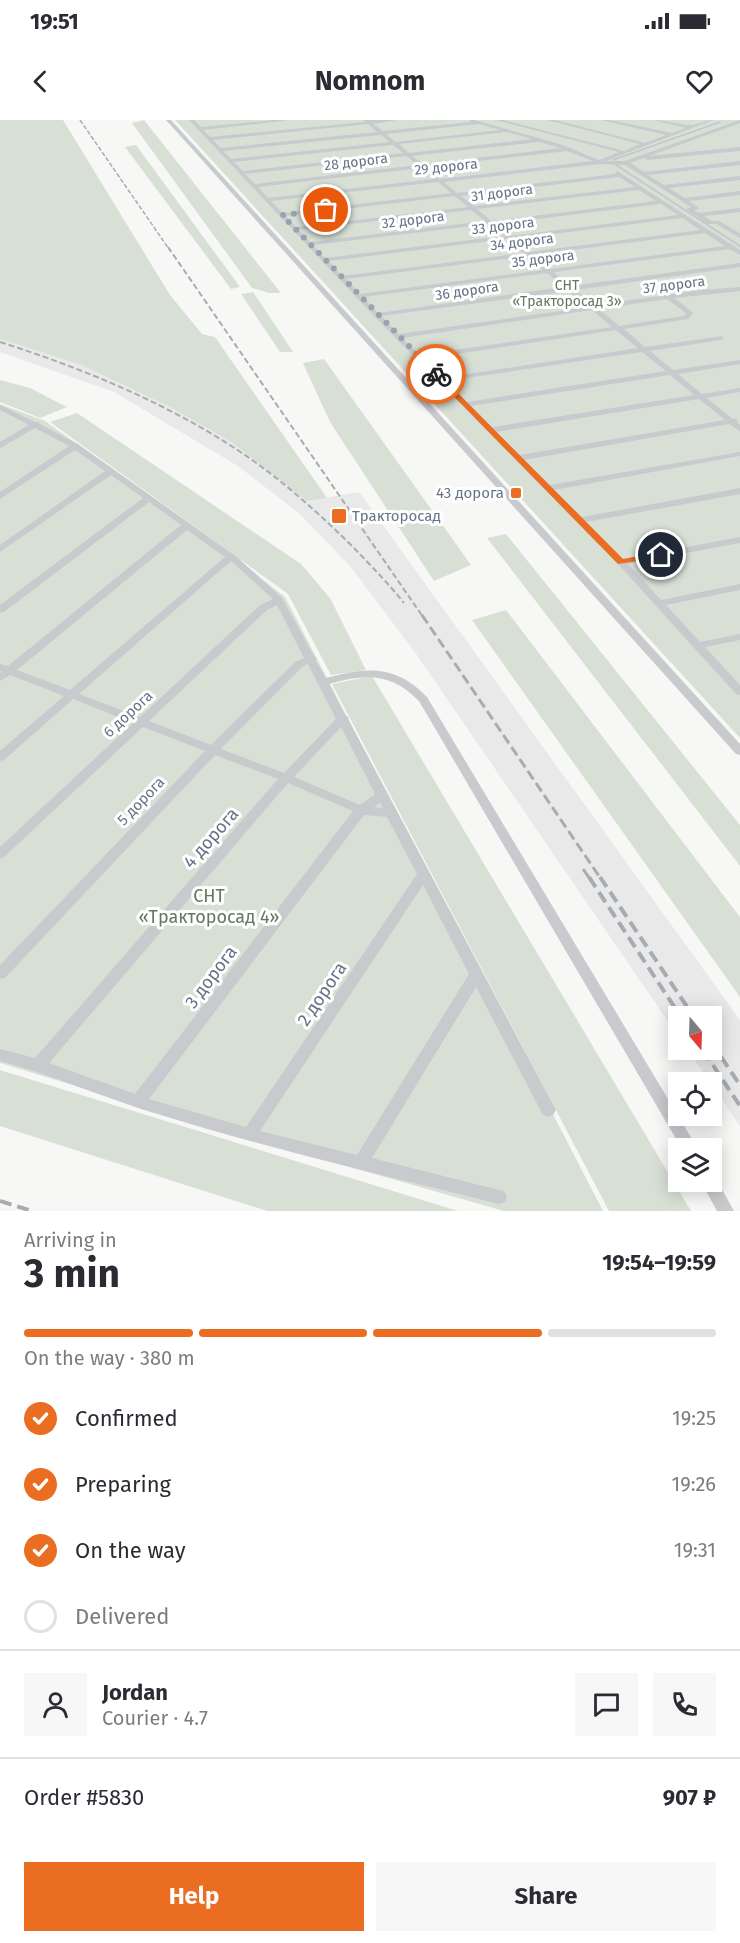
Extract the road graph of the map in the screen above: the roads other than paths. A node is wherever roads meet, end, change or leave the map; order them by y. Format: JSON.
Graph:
{"nodes":[{"id":1,"x":168,"y":120,"type":"edge"},
{"id":2,"x":191,"y":120,"type":"edge"},
{"id":3,"x":288,"y":120,"type":"edge"},
{"id":4,"x":395,"y":120,"type":"edge"},
{"id":5,"x":469,"y":120,"type":"edge"},
{"id":6,"x":497,"y":120,"type":"edge"},
{"id":7,"x":549,"y":120,"type":"edge"},
{"id":8,"x":603,"y":120,"type":"edge"},
{"id":9,"x":655,"y":120,"type":"edge"},
{"id":10,"x":711,"y":120,"type":"edge"},
{"id":11,"x":368,"y":121,"type":"edge"},
{"id":12,"x":740,"y":122,"type":"edge"},
{"id":13,"x":478,"y":123,"type":"junction"},
{"id":14,"x":692,"y":127,"type":"junction"},
{"id":15,"x":200,"y":129,"type":"junction"},
{"id":16,"x":507,"y":131,"type":"junction"},
{"id":17,"x":382,"y":133,"type":"junction"},
{"id":18,"x":670,"y":135,"type":"junction"},
{"id":19,"x":210,"y":139,"type":"junction"},
{"id":20,"x":540,"y":140,"type":"junction"},
{"id":21,"x":396,"y":144,"type":"junction"},
{"id":22,"x":645,"y":144,"type":"junction"},
{"id":23,"x":567,"y":149,"type":"junction"},
{"id":24,"x":740,"y":149,"type":"edge"},
{"id":25,"x":220,"y":150,"type":"junction"},
{"id":26,"x":623,"y":152,"type":"junction"},
{"id":27,"x":409,"y":155,"type":"junction"},
{"id":28,"x":640,"y":157,"type":"junction"},
{"id":29,"x":231,"y":161,"type":"junction"},
{"id":30,"x":599,"y":162,"type":"junction"},
{"id":31,"x":626,"y":163,"type":"junction"},
{"id":32,"x":740,"y":163,"type":"edge"},
{"id":33,"x":423,"y":166,"type":"junction"},
{"id":34,"x":242,"y":173,"type":"junction"},
{"id":35,"x":641,"y":174,"type":"junction"},
{"id":36,"x":621,"y":175,"type":"junction"},
{"id":37,"x":740,"y":178,"type":"edge"},
{"id":38,"x":440,"y":180,"type":"junction"},
{"id":39,"x":255,"y":186,"type":"junction"},
{"id":40,"x":662,"y":187,"type":"junction"},
{"id":41,"x":640,"y":188,"type":"junction"},
{"id":42,"x":740,"y":193,"type":"edge"},
{"id":43,"x":457,"y":194,"type":"junction"},
{"id":44,"x":268,"y":200,"type":"junction"},
{"id":45,"x":682,"y":200,"type":"junction"},
{"id":46,"x":662,"y":202,"type":"junction"},
{"id":47,"x":474,"y":208,"type":"junction"},
{"id":48,"x":740,"y":210,"type":"edge"},
{"id":49,"x":282,"y":215,"type":"junction"},
{"id":50,"x":698,"y":215,"type":"junction"},
{"id":51,"x":684,"y":216,"type":"junction"},
{"id":52,"x":491,"y":223,"type":"junction"},
{"id":53,"x":740,"y":227,"type":"edge"},
{"id":54,"x":295,"y":229,"type":"junction"},
{"id":55,"x":728,"y":229,"type":"junction"},
{"id":56,"x":706,"y":231,"type":"junction"},
{"id":57,"x":740,"y":236,"type":"edge"},
{"id":58,"x":508,"y":238,"type":"junction"},
{"id":59,"x":309,"y":244,"type":"junction"},
{"id":60,"x":731,"y":247,"type":"junction"},
{"id":61,"x":740,"y":253,"type":"edge"},
{"id":62,"x":527,"y":254,"type":"junction"},
{"id":63,"x":324,"y":260,"type":"junction"},
{"id":64,"x":740,"y":266,"type":"edge"},
{"id":65,"x":547,"y":271,"type":"junction"},
{"id":66,"x":341,"y":278,"type":"junction"},
{"id":67,"x":570,"y":289,"type":"junction"},
{"id":68,"x":740,"y":289,"type":"edge"},
{"id":69,"x":359,"y":296,"type":"junction"},
{"id":70,"x":669,"y":297,"type":"junction"},
{"id":71,"x":593,"y":308,"type":"junction"},
{"id":72,"x":376,"y":315,"type":"junction"},
{"id":73,"x":618,"y":329,"type":"junction"},
{"id":74,"x":398,"y":336,"type":"junction"},
{"id":75,"x":720,"y":338,"type":"dead end"},
{"id":76,"x":644,"y":350,"type":"junction"},
{"id":77,"x":420,"y":357,"type":"junction"},
{"id":78,"x":740,"y":362,"type":"edge"},
{"id":79,"x":670,"y":372,"type":"junction"},
{"id":80,"x":441,"y":380,"type":"junction"},
{"id":81,"x":740,"y":390,"type":"edge"},
{"id":82,"x":699,"y":396,"type":"junction"},
{"id":83,"x":465,"y":405,"type":"junction"},
{"id":84,"x":0,"y":407,"type":"edge"},
{"id":85,"x":735,"y":421,"type":"edge"},
{"id":86,"x":36,"y":424,"type":"junction"},
{"id":87,"x":740,"y":429,"type":"edge"},
{"id":88,"x":491,"y":430,"type":"junction"},
{"id":89,"x":75,"y":446,"type":"junction"},
{"id":90,"x":0,"y":447,"type":"edge"},
{"id":91,"x":740,"y":453,"type":"edge"},
{"id":92,"x":519,"y":458,"type":"junction"},
{"id":93,"x":111,"y":471,"type":"junction"},
{"id":94,"x":549,"y":488,"type":"junction"},
{"id":95,"x":740,"y":491,"type":"edge"},
{"id":96,"x":0,"y":496,"type":"edge"},
{"id":97,"x":149,"y":498,"type":"junction"},
{"id":98,"x":581,"y":520,"type":"junction"},
{"id":99,"x":187,"y":525,"type":"junction"},
{"id":100,"x":740,"y":540,"type":"edge"},
{"id":101,"x":0,"y":549,"type":"edge"},
{"id":102,"x":230,"y":557,"type":"junction"},
{"id":103,"x":621,"y":562,"type":"junction"},
{"id":104,"x":740,"y":587,"type":"edge"},
{"id":105,"x":279,"y":600,"type":"junction"},
{"id":106,"x":661,"y":603,"type":"junction"},
{"id":107,"x":0,"y":610,"type":"edge"},
{"id":108,"x":740,"y":637,"type":"edge"},
{"id":109,"x":697,"y":646,"type":"junction"},
{"id":110,"x":312,"y":659,"type":"junction"},
{"id":111,"x":3,"y":672,"type":"edge"},
{"id":112,"x":324,"y":682,"type":"junction"},
{"id":113,"x":740,"y":692,"type":"edge"},
{"id":114,"x":72,"y":695,"type":"junction"},
{"id":115,"x":343,"y":718,"type":"junction"},
{"id":116,"x":141,"y":722,"type":"junction"},
{"id":117,"x":212,"y":751,"type":"junction"},
{"id":118,"x":740,"y":751,"type":"edge"},
{"id":119,"x":0,"y":758,"type":"edge"},
{"id":120,"x":286,"y":778,"type":"junction"},
{"id":121,"x":383,"y":795,"type":"junction"},
{"id":122,"x":361,"y":810,"type":"junction"},
{"id":123,"x":392,"y":813,"type":"junction"},
{"id":124,"x":0,"y":855,"type":"edge"},
{"id":125,"x":424,"y":874,"type":"junction"},
{"id":126,"x":0,"y":974,"type":"edge"},
{"id":127,"x":477,"y":974,"type":"junction"},
{"id":128,"x":0,"y":1055,"type":"edge"},
{"id":129,"x":38,"y":1065,"type":"junction"},
{"id":130,"x":138,"y":1102,"type":"junction"},
{"id":131,"x":548,"y":1110,"type":"dead end"},
{"id":132,"x":249,"y":1135,"type":"junction"},
{"id":133,"x":683,"y":1138,"type":"edge"},
{"id":134,"x":361,"y":1163,"type":"junction"},
{"id":135,"x":715,"y":1192,"type":"edge"},
{"id":136,"x":499,"y":1197,"type":"dead end"},
{"id":137,"x":726,"y":1211,"type":"edge"}],
"edges":[{"from":1,"to":118,"type":"street"},
{"from":2,"to":15,"type":"street"},
{"from":3,"to":15,"type":"street"},
{"from":4,"to":11,"type":"street"},
{"from":5,"to":13,"type":"street"},
{"from":6,"to":26,"type":"street"},
{"from":7,"to":22,"type":"street"},
{"from":8,"to":18,"type":"street"},
{"from":9,"to":14,"type":"street"},
{"from":10,"to":14,"type":"street"},
{"from":11,"to":17,"type":"street"},
{"from":11,"to":19,"type":"street"},
{"from":12,"to":28,"type":"street"},
{"from":13,"to":16,"type":"street"},
{"from":13,"to":17,"type":"street"},
{"from":14,"to":18,"type":"street"},
{"from":15,"to":19,"type":"street"},
{"from":16,"to":20,"type":"street"},
{"from":16,"to":21,"type":"street"},
{"from":17,"to":21,"type":"street"},
{"from":17,"to":25,"type":"street"},
{"from":18,"to":22,"type":"street"},
{"from":19,"to":25,"type":"street"},
{"from":20,"to":23,"type":"street"},
{"from":20,"to":27,"type":"street"},
{"from":21,"to":27,"type":"street"},
{"from":21,"to":29,"type":"street"},
{"from":22,"to":26,"type":"street"},
{"from":23,"to":30,"type":"street"},
{"from":23,"to":33,"type":"street","name":"28 дорога"},
{"from":24,"to":28,"type":"street"},
{"from":25,"to":29,"type":"street"},
{"from":26,"to":30,"type":"street"},
{"from":27,"to":33,"type":"street"},
{"from":27,"to":34,"type":"street"},
{"from":28,"to":31,"type":"street"},
{"from":29,"to":34,"type":"street"},
{"from":30,"to":31,"type":"street","name":"29 дорога"},
{"from":30,"to":36,"type":"street"},
{"from":30,"to":38,"type":"street","name":"29 дорога"},
{"from":31,"to":35,"type":"street"},
{"from":32,"to":35,"type":"street"},
{"from":33,"to":38,"type":"street"},
{"from":33,"to":39,"type":"street","name":"28 дорога"},
{"from":34,"to":39,"type":"street"},
{"from":35,"to":40,"type":"street"},
{"from":36,"to":41,"type":"street"},
{"from":36,"to":43,"type":"street"},
{"from":37,"to":40,"type":"street"},
{"from":38,"to":43,"type":"street"},
{"from":38,"to":44,"type":"street","name":"29 дорога"},
{"from":39,"to":44,"type":"street"},
{"from":40,"to":45,"type":"street"},
{"from":41,"to":46,"type":"street"},
{"from":41,"to":47,"type":"street","name":"31 дорога"},
{"from":42,"to":45,"type":"street"},
{"from":43,"to":47,"type":"street"},
{"from":43,"to":49,"type":"street"},
{"from":44,"to":49,"type":"street"},
{"from":45,"to":50,"type":"street"},
{"from":46,"to":51,"type":"street"},
{"from":46,"to":52,"type":"street","name":"32 дорога"},
{"from":47,"to":52,"type":"street"},
{"from":47,"to":54,"type":"street","name":"31 дорога"},
{"from":48,"to":50,"type":"street"},
{"from":49,"to":54,"type":"street"},
{"from":50,"to":55,"type":"street"},
{"from":51,"to":56,"type":"street"},
{"from":51,"to":58,"type":"street","name":"33 дорога"},
{"from":52,"to":58,"type":"street"},
{"from":52,"to":59,"type":"street","name":"32 дорога"},
{"from":53,"to":55,"type":"street"},
{"from":54,"to":59,"type":"street"},
{"from":55,"to":57,"type":"street"},
{"from":56,"to":60,"type":"street"},
{"from":56,"to":62,"type":"street","name":"34 дорога"},
{"from":58,"to":62,"type":"street"},
{"from":58,"to":63,"type":"street","name":"33 дорога"},
{"from":59,"to":63,"type":"street"},
{"from":60,"to":61,"type":"street"},
{"from":60,"to":65,"type":"street","name":"35 дорога"},
{"from":62,"to":65,"type":"street"},
{"from":62,"to":66,"type":"street","name":"34 дорога"},
{"from":63,"to":66,"type":"street"},
{"from":64,"to":67,"type":"street","name":"36 дорога"},
{"from":65,"to":67,"type":"street"},
{"from":65,"to":69,"type":"street","name":"35 дорога"},
{"from":66,"to":69,"type":"street"},
{"from":67,"to":71,"type":"street"},
{"from":67,"to":72,"type":"street","name":"36 дорога"},
{"from":68,"to":70,"type":"street","name":"37 дорога"},
{"from":69,"to":72,"type":"street"},
{"from":70,"to":71,"type":"street","name":"37 дорога"},
{"from":70,"to":73,"type":"street"},
{"from":71,"to":73,"type":"street"},
{"from":71,"to":74,"type":"street","name":"37 дорога"},
{"from":72,"to":74,"type":"street"},
{"from":73,"to":76,"type":"street"},
{"from":73,"to":77,"type":"street"},
{"from":74,"to":77,"type":"street"},
{"from":75,"to":76,"type":"street"},
{"from":76,"to":79,"type":"street"},
{"from":76,"to":80,"type":"street"},
{"from":77,"to":80,"type":"street"},
{"from":78,"to":79,"type":"street"},
{"from":79,"to":82,"type":"street"},
{"from":79,"to":83,"type":"street"},
{"from":80,"to":83,"type":"street"},
{"from":81,"to":82,"type":"street"},
{"from":82,"to":85,"type":"street"},
{"from":82,"to":88,"type":"street"},
{"from":83,"to":88,"type":"street"},
{"from":84,"to":86,"type":"street"},
{"from":85,"to":87,"type":"street"},
{"from":85,"to":92,"type":"street"},
{"from":86,"to":89,"type":"street"},
{"from":86,"to":90,"type":"street"},
{"from":88,"to":92,"type":"street"},
{"from":89,"to":93,"type":"street"},
{"from":89,"to":96,"type":"street"},
{"from":91,"to":94,"type":"street"},
{"from":92,"to":94,"type":"street"},
{"from":93,"to":97,"type":"street"},
{"from":93,"to":101,"type":"street"},
{"from":94,"to":98,"type":"street"},
{"from":95,"to":98,"type":"street"},
{"from":97,"to":99,"type":"street"},
{"from":97,"to":107,"type":"street"},
{"from":98,"to":103,"type":"street"},
{"from":99,"to":102,"type":"street"},
{"from":99,"to":111,"type":"street"},
{"from":100,"to":103,"type":"street"},
{"from":102,"to":105,"type":"street"},
{"from":102,"to":114,"type":"street"},
{"from":103,"to":106,"type":"street"},
{"from":104,"to":106,"type":"street"},
{"from":105,"to":110,"type":"street"},
{"from":105,"to":116,"type":"street","name":"6 дорога"},
{"from":106,"to":109,"type":"street"},
{"from":108,"to":109,"type":"street"},
{"from":109,"to":113,"type":"street"},
{"from":110,"to":112,"type":"street"},
{"from":110,"to":117,"type":"street","name":"5 дорога"},
{"from":111,"to":114,"type":"street"},
{"from":112,"to":115,"type":"street"},
{"from":112,"to":133,"type":"street"},
{"from":114,"to":116,"type":"street"},
{"from":114,"to":119,"type":"street"},
{"from":115,"to":120,"type":"street","name":"4 дорога"},
{"from":115,"to":121,"type":"street"},
{"from":116,"to":117,"type":"street"},
{"from":116,"to":124,"type":"street","name":"6 дорога"},
{"from":117,"to":120,"type":"street"},
{"from":117,"to":126,"type":"street","name":"5 дорога"},
{"from":120,"to":122,"type":"street"},
{"from":120,"to":129,"type":"street","name":"4 дорога"},
{"from":121,"to":122,"type":"street","name":"3 дорога"},
{"from":121,"to":123,"type":"street"},
{"from":122,"to":123,"type":"street"},
{"from":122,"to":130,"type":"street","name":"3 дорога"},
{"from":123,"to":125,"type":"street"},
{"from":125,"to":127,"type":"street"},
{"from":125,"to":132,"type":"street","name":"2 дорога"},
{"from":127,"to":131,"type":"street"},
{"from":127,"to":134,"type":"street"},
{"from":128,"to":129,"type":"street"},
{"from":129,"to":130,"type":"street"},
{"from":130,"to":132,"type":"street"},
{"from":132,"to":134,"type":"street"},
{"from":134,"to":136,"type":"street"},
{"from":135,"to":137,"type":"street"}]}
